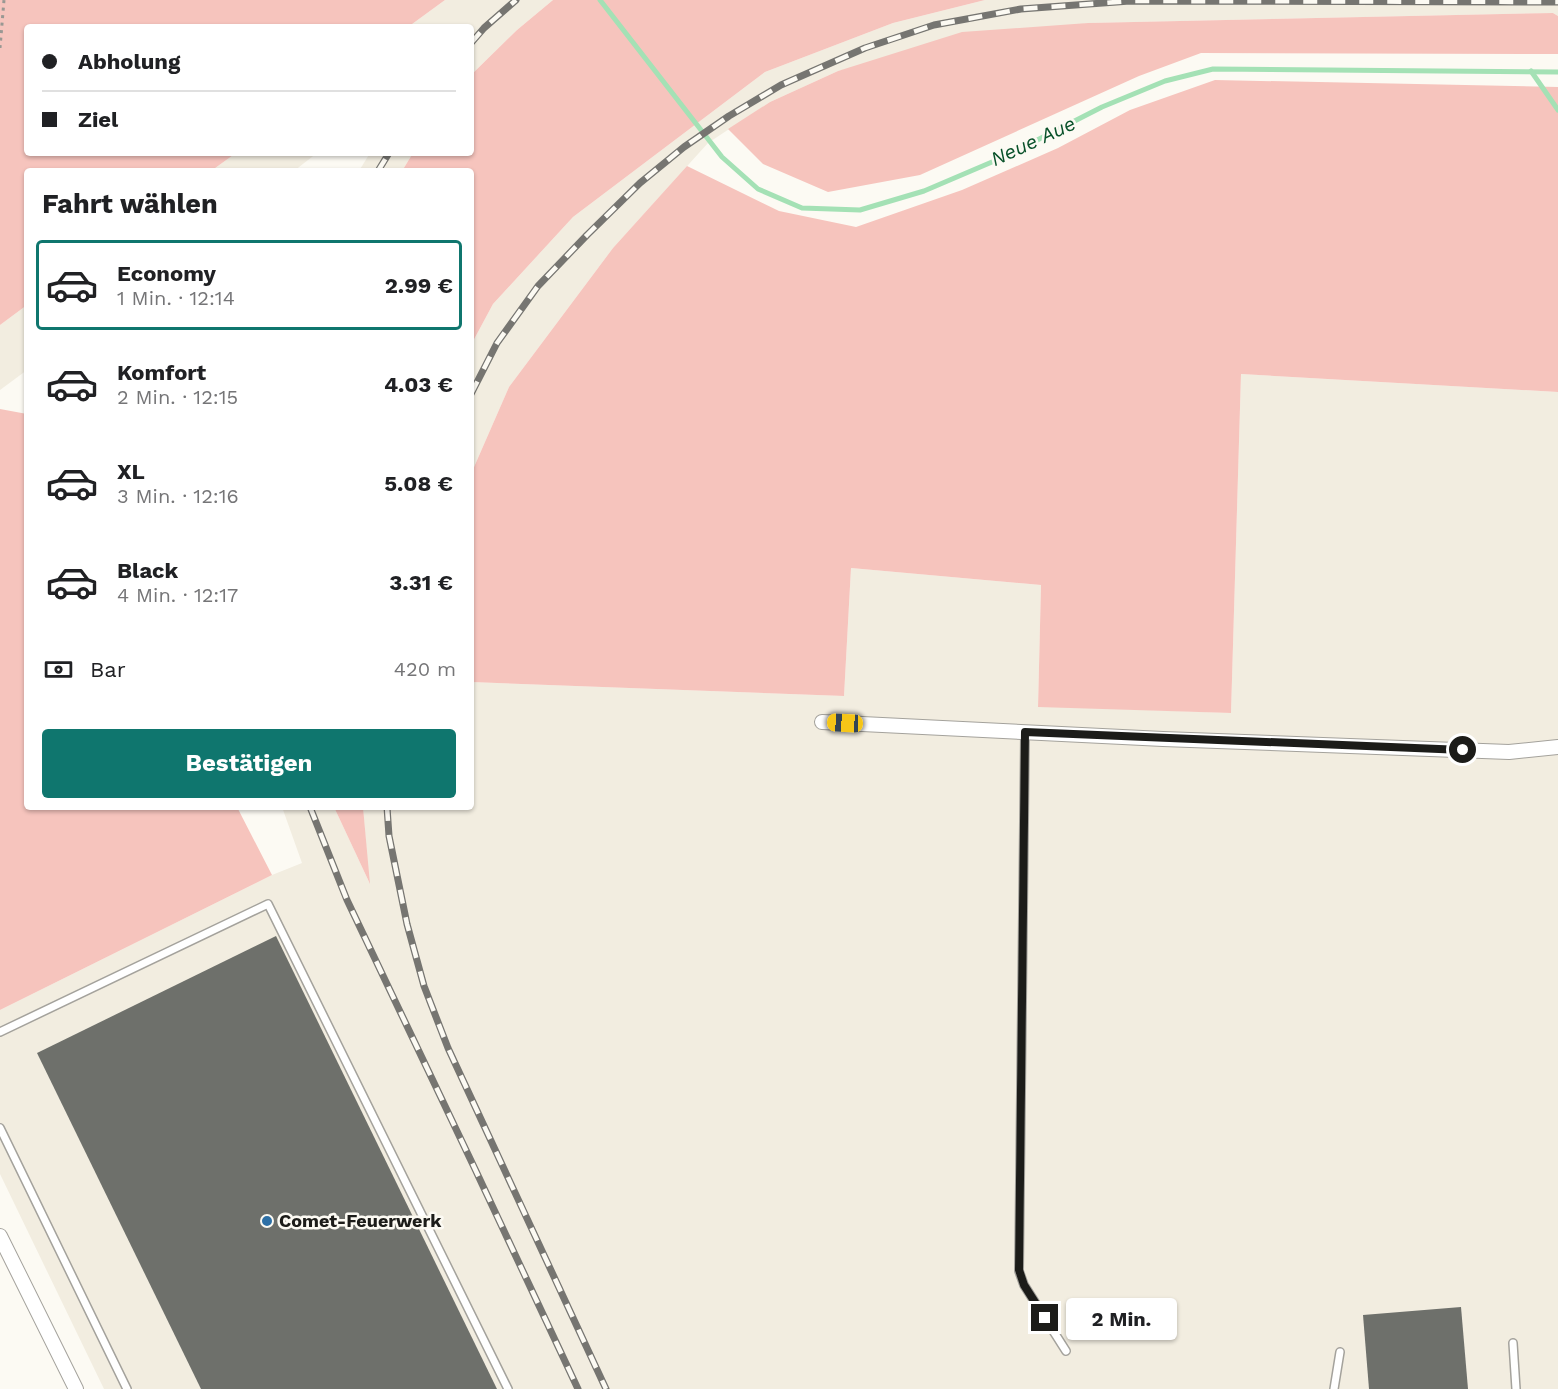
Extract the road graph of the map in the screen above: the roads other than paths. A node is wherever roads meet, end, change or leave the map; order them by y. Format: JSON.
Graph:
{"nodes":[{"id":1,"x":822,"y":722,"type":"dead end"},
{"id":2,"x":1025,"y":732,"type":"junction"},
{"id":3,"x":1558,"y":747,"type":"edge"},
{"id":4,"x":0,"y":1032,"type":"edge"},
{"id":5,"x":0,"y":1128,"type":"edge"},
{"id":6,"x":0,"y":1236,"type":"edge"},
{"id":7,"x":1513,"y":1343,"type":"dead end"},
{"id":8,"x":1066,"y":1351,"type":"dead end"},
{"id":9,"x":1340,"y":1352,"type":"dead end"},
{"id":10,"x":76,"y":1389,"type":"edge"},
{"id":11,"x":127,"y":1389,"type":"edge"},
{"id":12,"x":508,"y":1389,"type":"edge"},
{"id":13,"x":1334,"y":1389,"type":"edge"},
{"id":14,"x":1516,"y":1389,"type":"edge"}],
"edges":[{"from":1,"to":2,"type":"street"},
{"from":2,"to":3,"type":"street"},
{"from":2,"to":8,"type":"lane"},
{"from":4,"to":12,"type":"lane"},
{"from":5,"to":11,"type":"lane"},
{"from":6,"to":10,"type":"street"},
{"from":7,"to":14,"type":"lane"},
{"from":9,"to":13,"type":"lane"}]}
